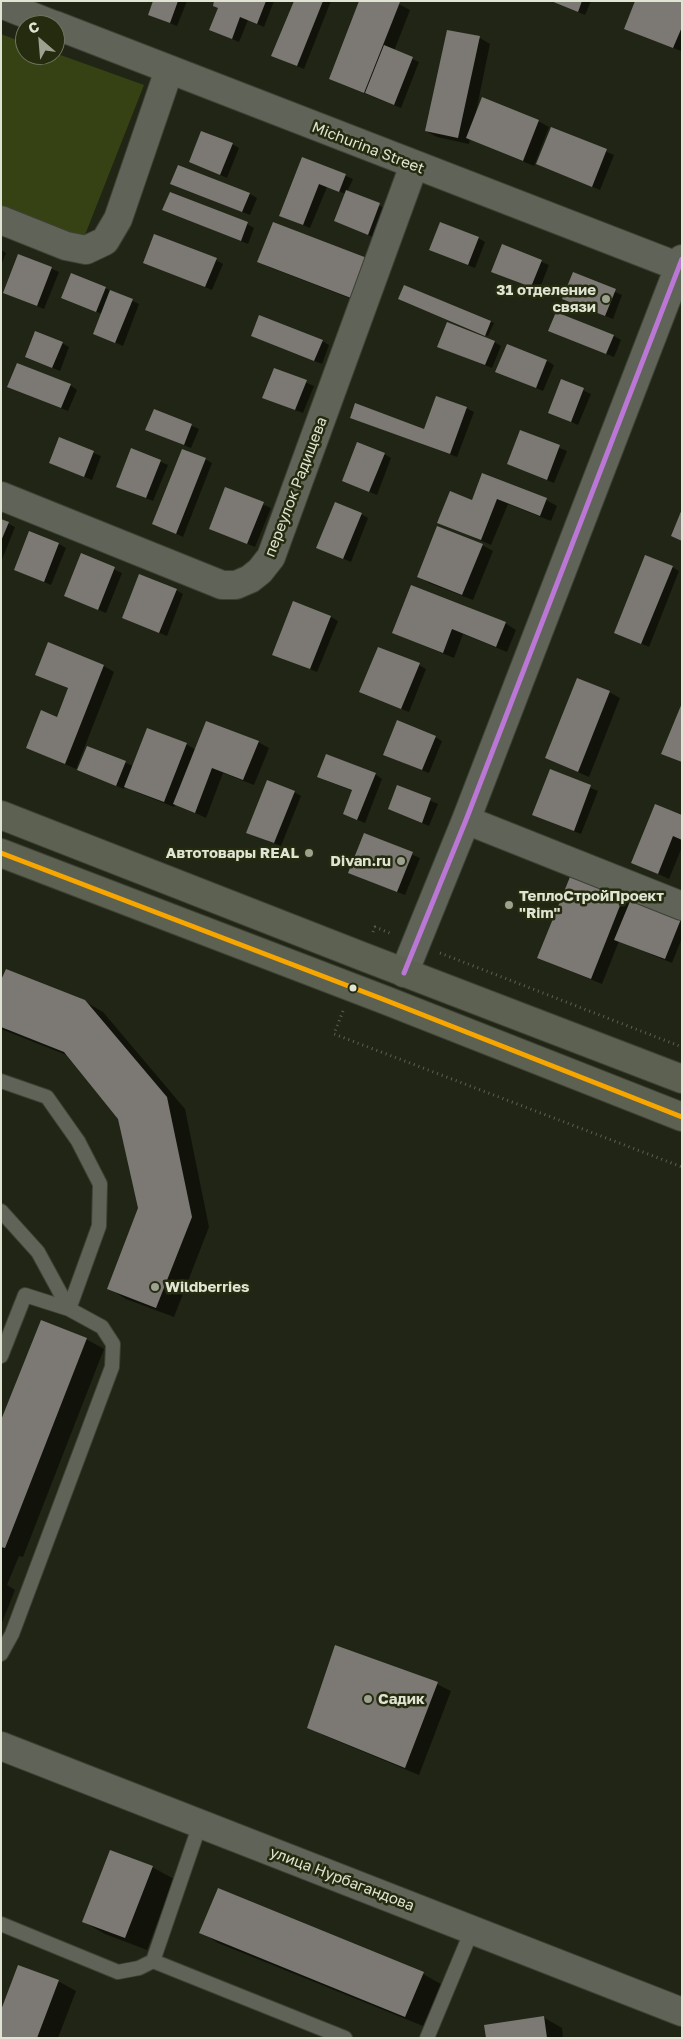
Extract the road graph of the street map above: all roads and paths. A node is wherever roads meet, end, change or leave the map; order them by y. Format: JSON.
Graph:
{"nodes":[{"id":1,"x":1,"y":4,"type":"edge"},
{"id":2,"x":29,"y":15,"type":"edge"},
{"id":3,"x":65,"y":29,"type":"edge"},
{"id":4,"x":169,"y":70,"type":"junction"},
{"id":5,"x":414,"y":165,"type":"junction"},
{"id":6,"x":1,"y":220,"type":"edge"},
{"id":7,"x":681,"y":265,"type":"edge"},
{"id":8,"x":1,"y":496,"type":"edge"},
{"id":9,"x":1,"y":815,"type":"edge"},
{"id":10,"x":466,"y":820,"type":"junction"},
{"id":11,"x":1,"y":853,"type":"edge"},
{"id":12,"x":682,"y":906,"type":"edge"},
{"id":13,"x":404,"y":973,"type":"junction"},
{"id":14,"x":682,"y":1079,"type":"edge"},
{"id":15,"x":1,"y":1081,"type":"edge"},
{"id":16,"x":682,"y":1117,"type":"edge"},
{"id":17,"x":1,"y":1211,"type":"edge"},
{"id":18,"x":69,"y":1309,"type":"junction"},
{"id":19,"x":1,"y":1356,"type":"edge"},
{"id":20,"x":1,"y":1654,"type":"edge"},
{"id":21,"x":1,"y":1746,"type":"edge"},
{"id":22,"x":200,"y":1824,"type":"junction"},
{"id":23,"x":1,"y":1924,"type":"edge"},
{"id":24,"x":472,"y":1930,"type":"junction"},
{"id":25,"x":152,"y":1960,"type":"junction"},
{"id":26,"x":682,"y":2012,"type":"edge"},
{"id":27,"x":345,"y":2038,"type":"edge"},
{"id":28,"x":427,"y":2038,"type":"edge"}],
"edges":[{"from":1,"to":2,"type":"street","name":"Michurina Street"},
{"from":3,"to":4,"type":"street","name":"Michurina Street"},
{"from":4,"to":5,"type":"street","name":"Michurina Street"},
{"from":4,"to":6,"type":"street"},
{"from":5,"to":7,"type":"street","name":"Michurina Street"},
{"from":5,"to":8,"type":"street","name":"переулок Радищева"},
{"from":7,"to":10,"type":"street"},
{"from":9,"to":13,"type":"main road"},
{"from":10,"to":12,"type":"street"},
{"from":10,"to":13,"type":"street"},
{"from":11,"to":16,"type":"main road"},
{"from":13,"to":14,"type":"main road"},
{"from":15,"to":18,"type":"lane"},
{"from":17,"to":18,"type":"lane"},
{"from":18,"to":19,"type":"lane"},
{"from":18,"to":20,"type":"lane"},
{"from":21,"to":22,"type":"street","name":"улица Нурбагандова"},
{"from":22,"to":24,"type":"street","name":"улица Нурбагандова"},
{"from":22,"to":25,"type":"lane"},
{"from":23,"to":25,"type":"lane"},
{"from":24,"to":26,"type":"street","name":"улица Нурбагандова"},
{"from":24,"to":28,"type":"lane"},
{"from":25,"to":27,"type":"lane"}]}
